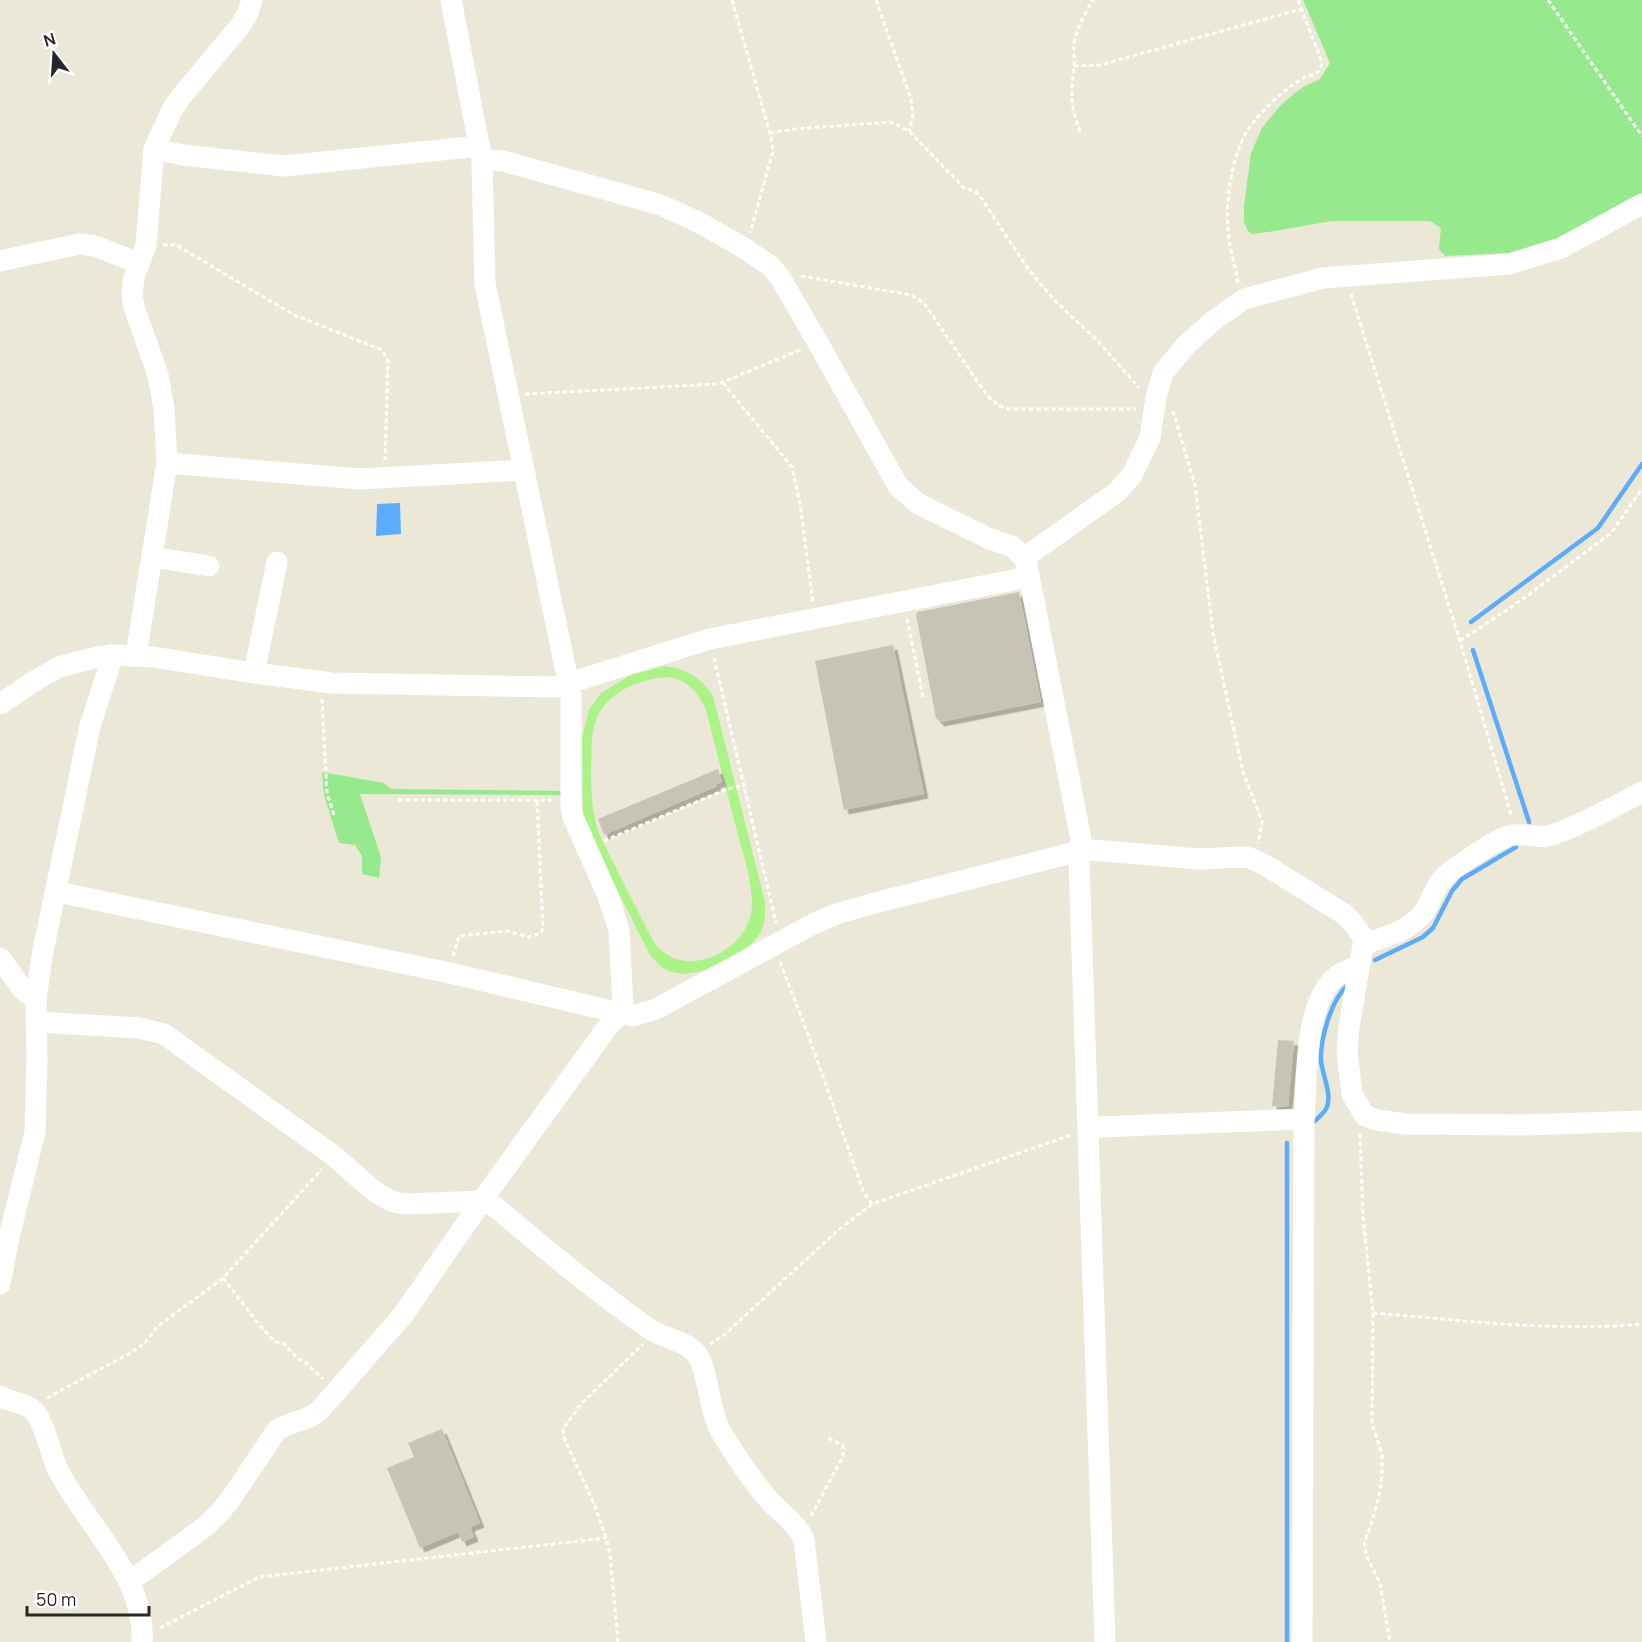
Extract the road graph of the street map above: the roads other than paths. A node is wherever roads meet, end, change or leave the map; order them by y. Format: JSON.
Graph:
{"nodes":[{"id":1,"x":252,"y":0,"type":"edge"},
{"id":2,"x":451,"y":0,"type":"edge"},
{"id":3,"x":154,"y":149,"type":"junction"},
{"id":4,"x":481,"y":153,"type":"junction"},
{"id":5,"x":1642,"y":204,"type":"edge"},
{"id":6,"x":142,"y":254,"type":"junction"},
{"id":7,"x":0,"y":261,"type":"edge"},
{"id":8,"x":167,"y":463,"type":"junction"},
{"id":9,"x":523,"y":471,"type":"junction"},
{"id":10,"x":152,"y":557,"type":"junction"},
{"id":11,"x":277,"y":562,"type":"dead end"},
{"id":12,"x":209,"y":566,"type":"dead end"},
{"id":13,"x":1026,"y":568,"type":"junction"},
{"id":14,"x":113,"y":655,"type":"junction"},
{"id":15,"x":136,"y":655,"type":"junction"},
{"id":16,"x":254,"y":673,"type":"junction"},
{"id":17,"x":570,"y":685,"type":"junction"},
{"id":18,"x":0,"y":704,"type":"edge"},
{"id":19,"x":1642,"y":792,"type":"edge"},
{"id":20,"x":1080,"y":851,"type":"junction"},
{"id":21,"x":57,"y":892,"type":"junction"},
{"id":22,"x":1364,"y":944,"type":"junction"},
{"id":23,"x":0,"y":958,"type":"edge"},
{"id":24,"x":1359,"y":967,"type":"junction"},
{"id":25,"x":36,"y":999,"type":"junction"},
{"id":26,"x":620,"y":1014,"type":"junction"},
{"id":27,"x":37,"y":1022,"type":"junction"},
{"id":28,"x":1304,"y":1119,"type":"junction"},
{"id":29,"x":1642,"y":1121,"type":"edge"},
{"id":30,"x":1089,"y":1129,"type":"junction"},
{"id":31,"x":483,"y":1202,"type":"junction"},
{"id":32,"x":0,"y":1284,"type":"edge"},
{"id":33,"x":0,"y":1396,"type":"edge"},
{"id":34,"x":129,"y":1582,"type":"junction"},
{"id":35,"x":142,"y":1637,"type":"edge"},
{"id":36,"x":816,"y":1642,"type":"edge"},
{"id":37,"x":1105,"y":1642,"type":"edge"},
{"id":38,"x":1302,"y":1642,"type":"edge"}],
"edges":[{"from":1,"to":3,"type":"street"},
{"from":2,"to":4,"type":"street"},
{"from":3,"to":4,"type":"street"},
{"from":3,"to":6,"type":"street"},
{"from":4,"to":9,"type":"street"},
{"from":4,"to":13,"type":"street"},
{"from":5,"to":13,"type":"street"},
{"from":6,"to":7,"type":"street"},
{"from":6,"to":8,"type":"street"},
{"from":8,"to":9,"type":"street"},
{"from":8,"to":10,"type":"street"},
{"from":9,"to":17,"type":"street"},
{"from":10,"to":12,"type":"street"},
{"from":10,"to":15,"type":"street"},
{"from":11,"to":16,"type":"street"},
{"from":13,"to":17,"type":"street"},
{"from":13,"to":20,"type":"street"},
{"from":14,"to":15,"type":"street"},
{"from":14,"to":18,"type":"street"},
{"from":14,"to":21,"type":"street"},
{"from":15,"to":16,"type":"street"},
{"from":16,"to":17,"type":"street"},
{"from":17,"to":26,"type":"street"},
{"from":19,"to":22,"type":"street"},
{"from":20,"to":22,"type":"street"},
{"from":20,"to":26,"type":"street"},
{"from":20,"to":30,"type":"street"},
{"from":21,"to":25,"type":"street"},
{"from":21,"to":26,"type":"street"},
{"from":22,"to":24,"type":"street"},
{"from":23,"to":25,"type":"street"},
{"from":24,"to":28,"type":"street"},
{"from":24,"to":29,"type":"street"},
{"from":25,"to":27,"type":"street"},
{"from":26,"to":31,"type":"street"},
{"from":27,"to":31,"type":"street"},
{"from":27,"to":32,"type":"street"},
{"from":28,"to":30,"type":"street"},
{"from":28,"to":38,"type":"street"},
{"from":30,"to":37,"type":"street"},
{"from":31,"to":34,"type":"street"},
{"from":31,"to":36,"type":"street"},
{"from":33,"to":34,"type":"street"},
{"from":34,"to":35,"type":"street"}]}
